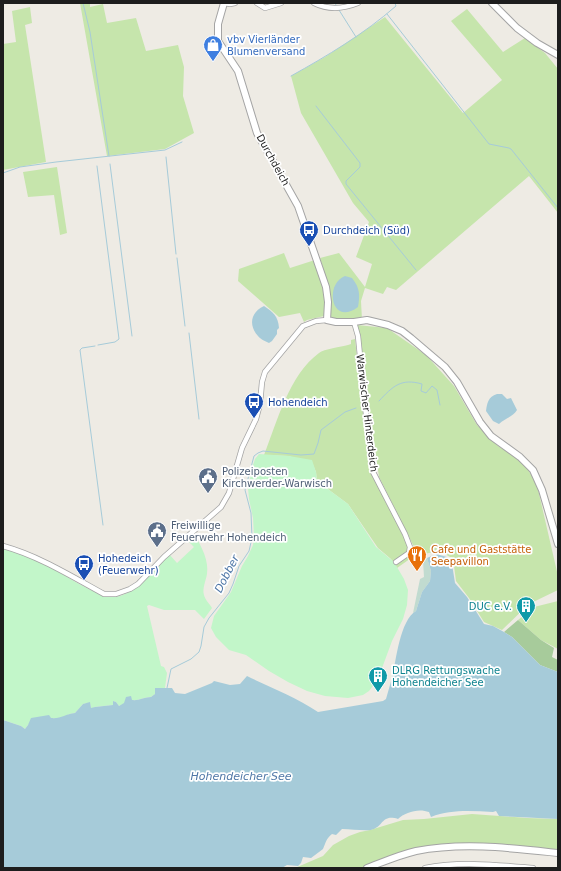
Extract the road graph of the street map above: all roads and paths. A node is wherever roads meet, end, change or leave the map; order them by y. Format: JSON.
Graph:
{"nodes":[{"id":1,"x":224,"y":3,"type":"edge"},
{"id":2,"x":235,"y":3,"type":"edge"},
{"id":3,"x":257,"y":3,"type":"edge"},
{"id":4,"x":281,"y":3,"type":"edge"},
{"id":5,"x":314,"y":3,"type":"edge"},
{"id":6,"x":356,"y":3,"type":"edge"},
{"id":7,"x":492,"y":3,"type":"edge"},
{"id":8,"x":558,"y":55,"type":"edge"},
{"id":9,"x":327,"y":320,"type":"junction"},
{"id":10,"x":354,"y":322,"type":"junction"},
{"id":11,"x":558,"y":544,"type":"edge"},
{"id":12,"x":3,"y":546,"type":"edge"},
{"id":13,"x":396,"y":562,"type":"dead end"},
{"id":14,"x":558,"y":852,"type":"edge"},
{"id":15,"x":367,"y":868,"type":"edge"},
{"id":16,"x":424,"y":868,"type":"edge"},
{"id":17,"x":533,"y":868,"type":"edge"}],
"edges":[{"from":1,"to":2,"type":"street"},
{"from":1,"to":9,"type":"street","name":"Durchdeich"},
{"from":3,"to":4,"type":"street"},
{"from":5,"to":6,"type":"street"},
{"from":7,"to":8,"type":"street"},
{"from":9,"to":10,"type":"street"},
{"from":9,"to":12,"type":"street"},
{"from":10,"to":11,"type":"street"},
{"from":10,"to":13,"type":"street","name":"Warwischer Hinterdeich"},
{"from":14,"to":15,"type":"street"},
{"from":16,"to":17,"type":"street"}]}
